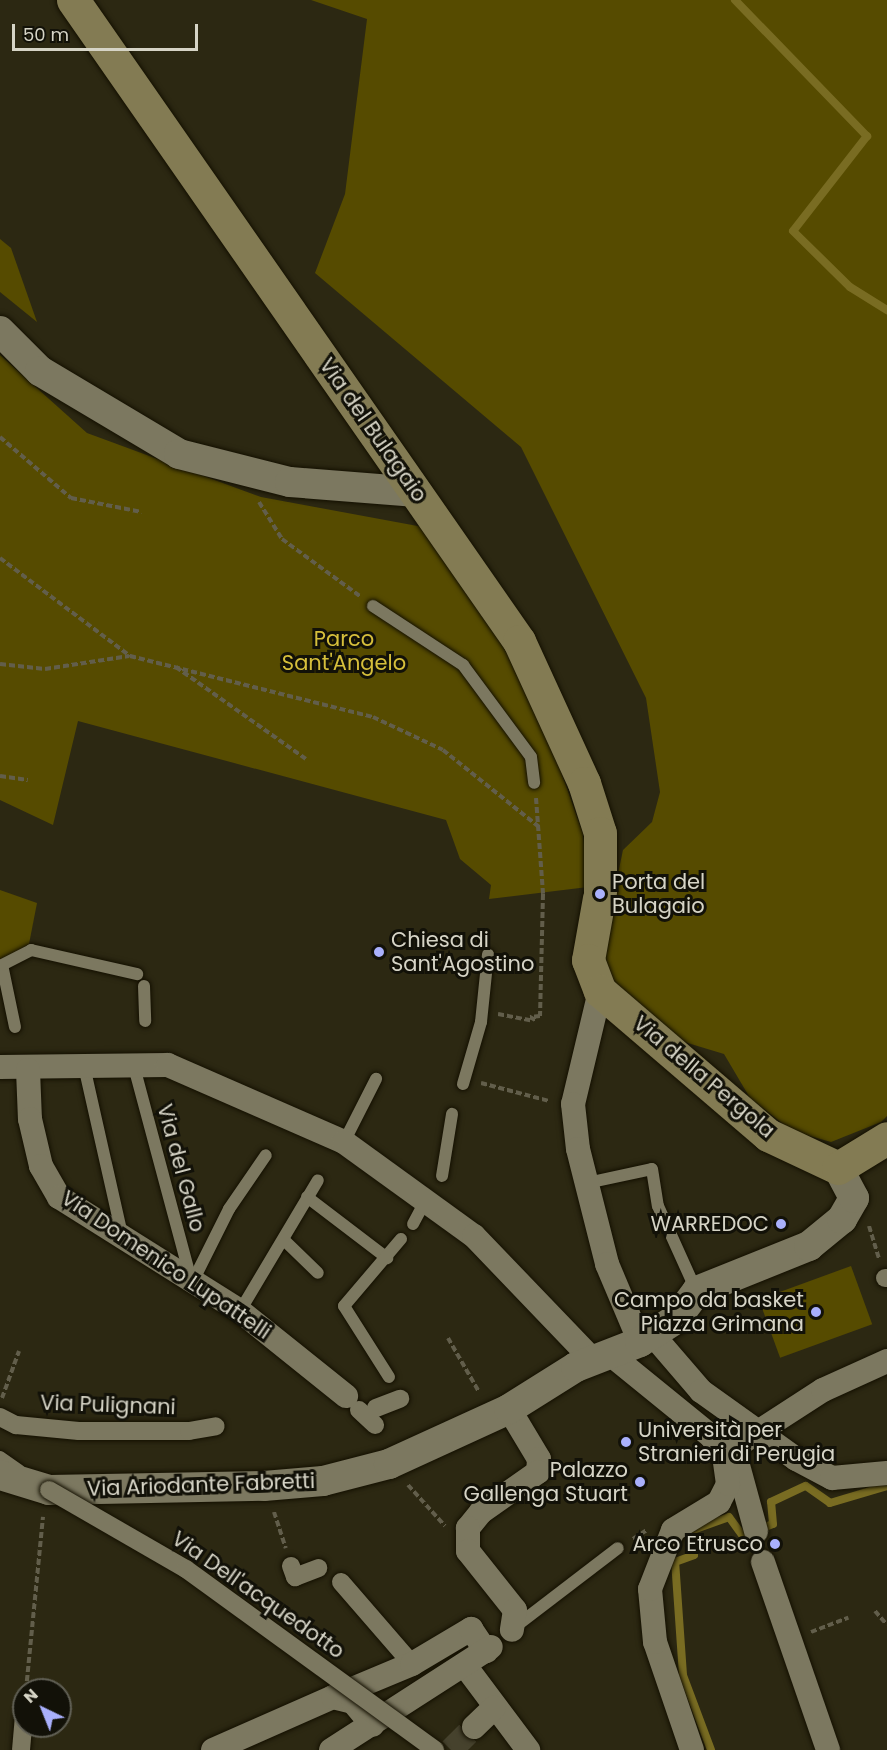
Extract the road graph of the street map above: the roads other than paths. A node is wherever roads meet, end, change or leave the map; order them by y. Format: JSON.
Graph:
{"nodes":[{"id":1,"x":73,"y":0,"type":"edge"},
{"id":2,"x":0,"y":331,"type":"edge"},
{"id":3,"x":417,"y":492,"type":"junction"},
{"id":4,"x":374,"y":606,"type":"road end"},
{"id":5,"x":534,"y":783,"type":"road end"},
{"id":6,"x":488,"y":954,"type":"dead end"},
{"id":7,"x":137,"y":974,"type":"dead end"},
{"id":8,"x":144,"y":986,"type":"dead end"},
{"id":9,"x":600,"y":991,"type":"junction"},
{"id":10,"x":145,"y":1022,"type":"dead end"},
{"id":11,"x":15,"y":1027,"type":"dead end"},
{"id":12,"x":142,"y":1059,"type":"junction"},
{"id":13,"x":18,"y":1066,"type":"edge"},
{"id":14,"x":84,"y":1066,"type":"junction"},
{"id":15,"x":376,"y":1079,"type":"dead end"},
{"id":16,"x":463,"y":1081,"type":"road end"},
{"id":17,"x":452,"y":1114,"type":"dead end"},
{"id":18,"x":887,"y":1138,"type":"edge"},
{"id":19,"x":344,"y":1139,"type":"junction"},
{"id":20,"x":266,"y":1155,"type":"dead end"},
{"id":21,"x":838,"y":1168,"type":"junction"},
{"id":22,"x":442,"y":1176,"type":"dead end"},
{"id":23,"x":318,"y":1180,"type":"dead end"},
{"id":24,"x":587,"y":1184,"type":"junction"},
{"id":25,"x":307,"y":1197,"type":"junction"},
{"id":26,"x":426,"y":1199,"type":"junction"},
{"id":27,"x":413,"y":1224,"type":"dead end"},
{"id":28,"x":123,"y":1238,"type":"junction"},
{"id":29,"x":401,"y":1239,"type":"dead end"},
{"id":30,"x":284,"y":1240,"type":"junction"},
{"id":31,"x":387,"y":1258,"type":"junction"},
{"id":32,"x":318,"y":1273,"type":"dead end"},
{"id":33,"x":192,"y":1283,"type":"junction"},
{"id":34,"x":697,"y":1292,"type":"junction"},
{"id":35,"x":240,"y":1311,"type":"junction"},
{"id":36,"x":656,"y":1332,"type":"junction"},
{"id":37,"x":601,"y":1357,"type":"junction"},
{"id":38,"x":887,"y":1361,"type":"edge"},
{"id":39,"x":389,"y":1377,"type":"dead end"},
{"id":40,"x":400,"y":1399,"type":"dead end"},
{"id":41,"x":364,"y":1410,"type":"joint"},
{"id":42,"x":501,"y":1413,"type":"junction"},
{"id":43,"x":0,"y":1417,"type":"edge"},
{"id":44,"x":216,"y":1426,"type":"dead end"},
{"id":45,"x":753,"y":1432,"type":"junction"},
{"id":46,"x":728,"y":1451,"type":"junction"},
{"id":47,"x":0,"y":1457,"type":"edge"},
{"id":48,"x":887,"y":1473,"type":"edge"},
{"id":49,"x":0,"y":1475,"type":"edge"},
{"id":50,"x":46,"y":1501,"type":"junction"},
{"id":51,"x":756,"y":1531,"type":"dead end"},
{"id":52,"x":618,"y":1548,"type":"dead end"},
{"id":53,"x":763,"y":1562,"type":"dead end"},
{"id":54,"x":291,"y":1566,"type":"road end"},
{"id":55,"x":318,"y":1569,"type":"dead end"},
{"id":56,"x":341,"y":1582,"type":"dead end"},
{"id":57,"x":514,"y":1628,"type":"joint"},
{"id":58,"x":412,"y":1664,"type":"junction"},
{"id":59,"x":466,"y":1667,"type":"junction"},
{"id":60,"x":333,"y":1697,"type":"junction"},
{"id":61,"x":494,"y":1708,"type":"junction"},
{"id":62,"x":372,"y":1725,"type":"junction"},
{"id":63,"x":474,"y":1727,"type":"tunnel mouth"},
{"id":64,"x":213,"y":1750,"type":"edge"},
{"id":65,"x":331,"y":1750,"type":"edge"},
{"id":66,"x":435,"y":1750,"type":"edge"},
{"id":67,"x":528,"y":1750,"type":"edge"},
{"id":68,"x":692,"y":1750,"type":"edge"},
{"id":69,"x":828,"y":1750,"type":"edge"}],
"edges":[{"from":1,"to":3,"type":"main road","name":"Via del Bulagaio"},
{"from":2,"to":3,"type":"street"},
{"from":3,"to":9,"type":"main road","name":"Via del Bulagaio"},
{"from":4,"to":5,"type":"lane"},
{"from":6,"to":16,"type":"lane"},
{"from":7,"to":11,"type":"lane"},
{"from":8,"to":10,"type":"lane"},
{"from":9,"to":21,"type":"main road","name":"Via della Pergola"},
{"from":9,"to":24,"type":"street"},
{"from":12,"to":14,"type":"street"},
{"from":12,"to":19,"type":"street"},
{"from":12,"to":33,"type":"lane","name":"Via del Gallo"},
{"from":13,"to":14,"type":"street"},
{"from":13,"to":28,"type":"street","name":"Via Domenico Lupattelli"},
{"from":14,"to":28,"type":"lane"},
{"from":15,"to":19,"type":"lane"},
{"from":17,"to":22,"type":"lane"},
{"from":18,"to":21,"type":"main road"},
{"from":19,"to":26,"type":"street"},
{"from":20,"to":33,"type":"lane"},
{"from":21,"to":34,"type":"street"},
{"from":23,"to":25,"type":"lane"},
{"from":24,"to":34,"type":"lane"},
{"from":24,"to":36,"type":"street"},
{"from":25,"to":30,"type":"lane"},
{"from":25,"to":31,"type":"lane"},
{"from":26,"to":27,"type":"lane"},
{"from":26,"to":37,"type":"street"},
{"from":28,"to":33,"type":"street","name":"Via Domenico Lupattelli"},
{"from":29,"to":31,"type":"lane"},
{"from":30,"to":32,"type":"lane"},
{"from":30,"to":35,"type":"lane"},
{"from":31,"to":39,"type":"lane"},
{"from":33,"to":35,"type":"street","name":"Via Domenico Lupattelli"},
{"from":34,"to":36,"type":"street"},
{"from":35,"to":41,"type":"street","name":"Via Domenico Lupattelli"},
{"from":36,"to":37,"type":"street","name":"Via Ariodante Fabretti"},
{"from":36,"to":45,"type":"street"},
{"from":37,"to":42,"type":"street","name":"Via Ariodante Fabretti"},
{"from":37,"to":46,"type":"street"},
{"from":38,"to":45,"type":"street"},
{"from":40,"to":41,"type":"street"},
{"from":42,"to":50,"type":"street","name":"Via Ariodante Fabretti"},
{"from":42,"to":57,"type":"street"},
{"from":43,"to":44,"type":"street","name":"Via Pulignani"},
{"from":45,"to":46,"type":"street"},
{"from":45,"to":48,"type":"street"},
{"from":46,"to":51,"type":"street"},
{"from":46,"to":68,"type":"street"},
{"from":47,"to":50,"type":"lane"},
{"from":49,"to":50,"type":"street","name":"Via Ariodante Fabretti"},
{"from":50,"to":66,"type":"street","name":"Via Dell'acquedotto","bridge":true},
{"from":52,"to":57,"type":"lane"},
{"from":53,"to":69,"type":"street"},
{"from":54,"to":55,"type":"street"},
{"from":56,"to":58,"type":"street"},
{"from":58,"to":59,"type":"street"},
{"from":58,"to":60,"type":"street"},
{"from":59,"to":61,"type":"street"},
{"from":59,"to":62,"type":"street"},
{"from":60,"to":62,"type":"street"},
{"from":60,"to":64,"type":"street"},
{"from":61,"to":63,"type":"street"},
{"from":61,"to":67,"type":"street"},
{"from":62,"to":65,"type":"street"}]}
